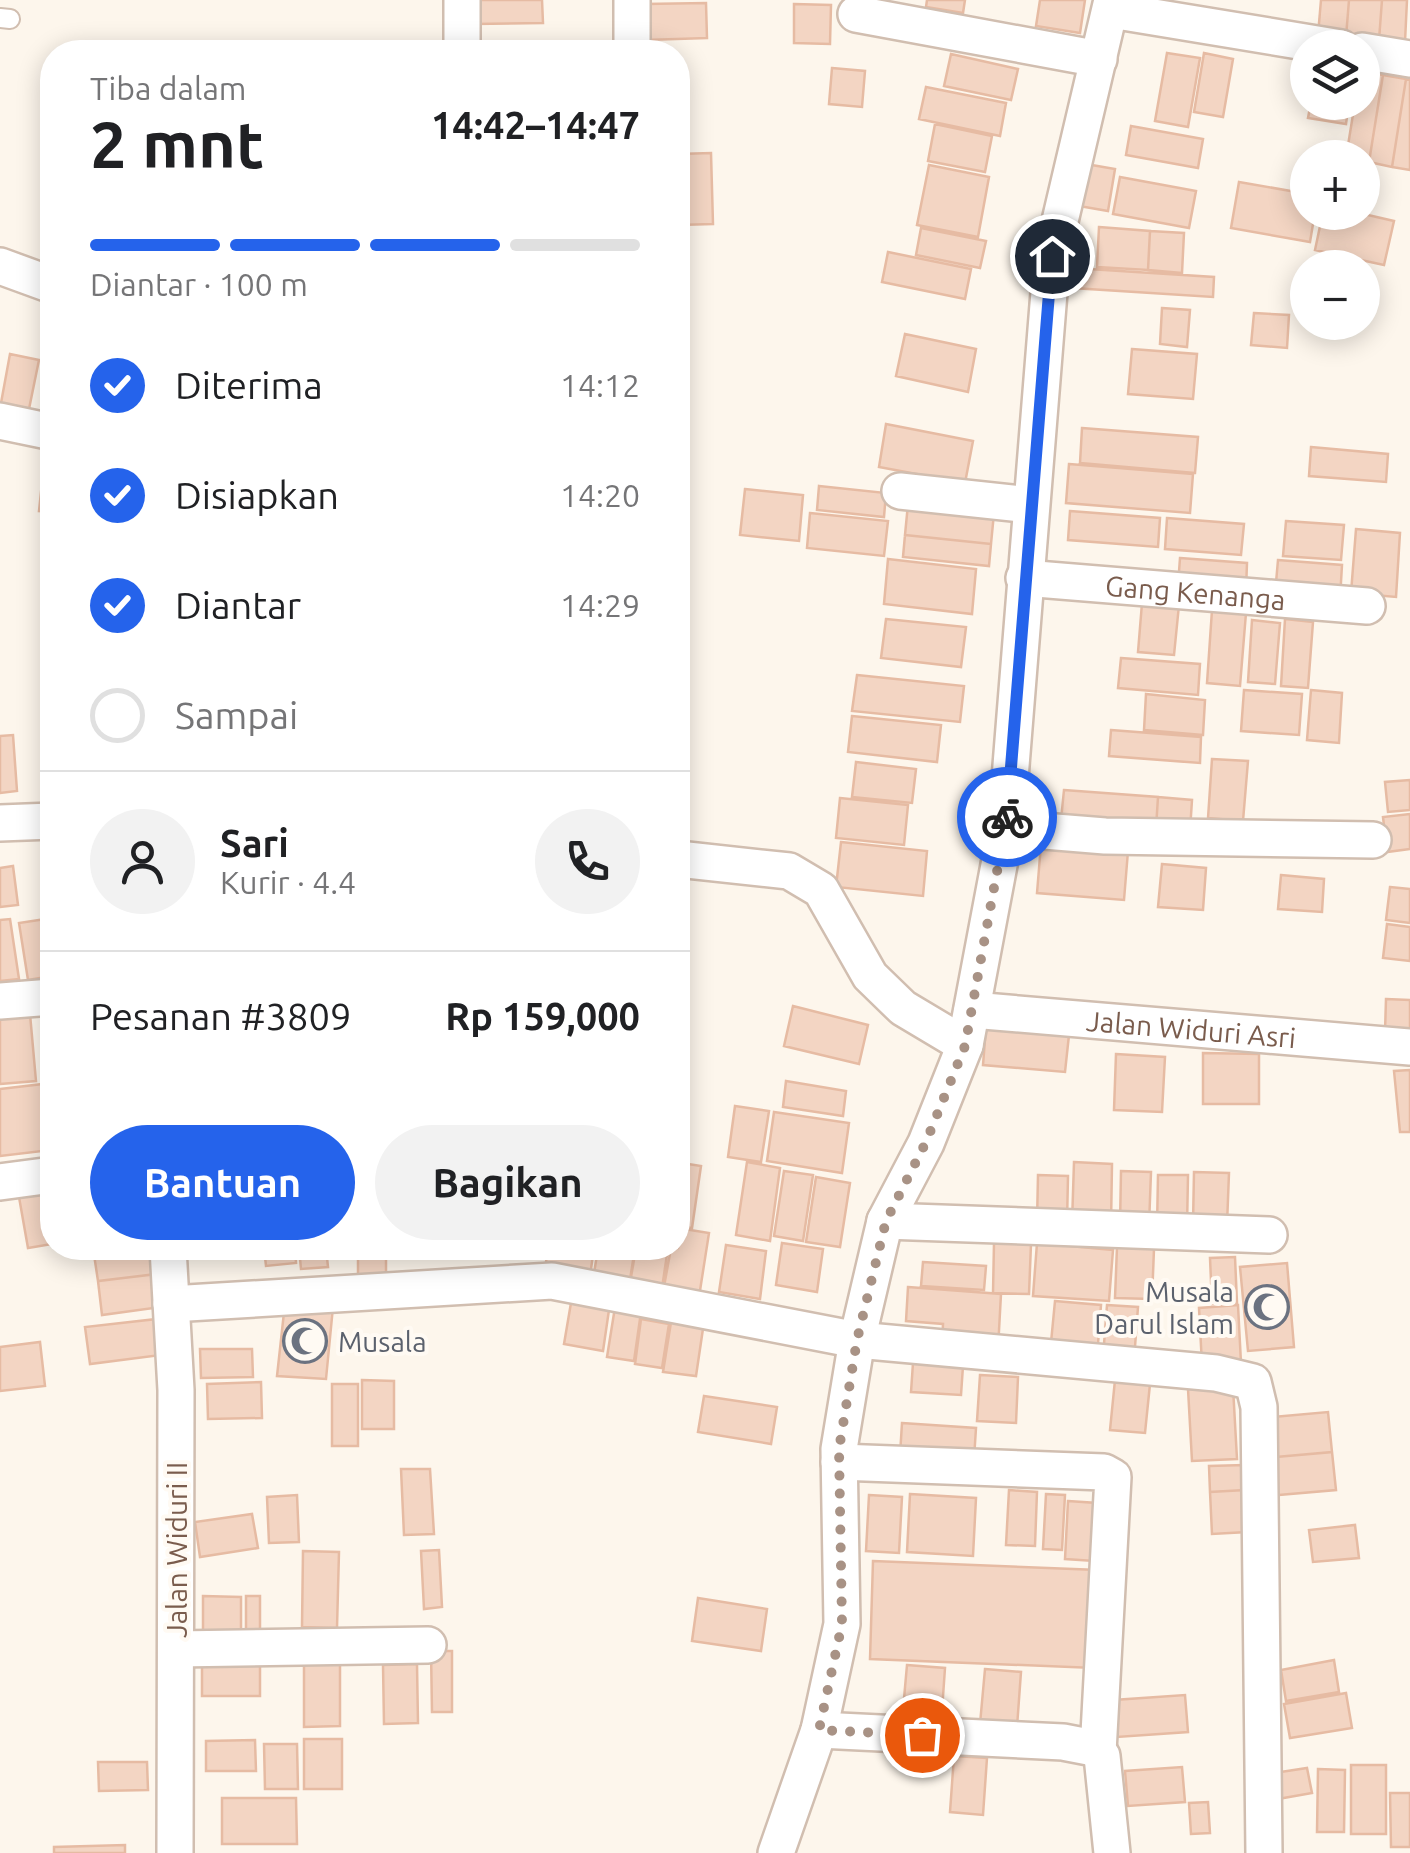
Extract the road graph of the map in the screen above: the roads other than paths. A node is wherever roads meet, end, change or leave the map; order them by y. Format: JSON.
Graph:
{"nodes":[{"id":1,"x":462,"y":0,"type":"edge"},
{"id":2,"x":632,"y":0,"type":"edge"},
{"id":3,"x":1111,"y":5,"type":"edge"},
{"id":4,"x":856,"y":14,"type":"dead end"},
{"id":5,"x":1290,"y":39,"type":"edge"},
{"id":6,"x":462,"y":40,"type":"edge"},
{"id":7,"x":632,"y":40,"type":"edge"},
{"id":8,"x":1380,"y":54,"type":"edge"},
{"id":9,"x":1098,"y":59,"type":"junction"},
{"id":10,"x":1410,"y":59,"type":"edge"},
{"id":11,"x":0,"y":266,"type":"edge"},
{"id":12,"x":40,"y":281,"type":"edge"},
{"id":13,"x":0,"y":421,"type":"edge"},
{"id":14,"x":40,"y":429,"type":"edge"},
{"id":15,"x":900,"y":491,"type":"dead end"},
{"id":16,"x":1030,"y":505,"type":"junction"},
{"id":17,"x":1024,"y":578,"type":"junction"},
{"id":18,"x":1367,"y":606,"type":"dead end"},
{"id":19,"x":40,"y":821,"type":"edge"},
{"id":20,"x":0,"y":823,"type":"edge"},
{"id":21,"x":1006,"y":828,"type":"junction"},
{"id":22,"x":1373,"y":840,"type":"dead end"},
{"id":23,"x":690,"y":861,"type":"edge"},
{"id":24,"x":40,"y":998,"type":"edge"},
{"id":25,"x":0,"y":1001,"type":"edge"},
{"id":26,"x":972,"y":1010,"type":"junction"},
{"id":27,"x":965,"y":1046,"type":"junction"},
{"id":28,"x":1410,"y":1046,"type":"edge"},
{"id":29,"x":40,"y":1177,"type":"edge"},
{"id":30,"x":0,"y":1182,"type":"edge"},
{"id":31,"x":886,"y":1221,"type":"junction"},
{"id":32,"x":1269,"y":1235,"type":"dead end"},
{"id":33,"x":169,"y":1260,"type":"edge"},
{"id":34,"x":171,"y":1304,"type":"junction"},
{"id":35,"x":857,"y":1340,"type":"junction"},
{"id":36,"x":840,"y":1462,"type":"junction"},
{"id":37,"x":428,"y":1645,"type":"dead end"},
{"id":38,"x":176,"y":1649,"type":"junction"},
{"id":39,"x":819,"y":1730,"type":"junction"},
{"id":40,"x":1098,"y":1752,"type":"junction"},
{"id":41,"x":176,"y":1853,"type":"edge"},
{"id":42,"x":776,"y":1853,"type":"edge"},
{"id":43,"x":1112,"y":1853,"type":"edge"},
{"id":44,"x":1264,"y":1853,"type":"edge"}],
"edges":[{"from":1,"to":6,"type":"street"},
{"from":2,"to":7,"type":"street"},
{"from":3,"to":5,"type":"street"},
{"from":3,"to":9,"type":"street"},
{"from":4,"to":9,"type":"street"},
{"from":8,"to":10,"type":"street"},
{"from":9,"to":16,"type":"street"},
{"from":11,"to":12,"type":"street"},
{"from":13,"to":14,"type":"street"},
{"from":15,"to":16,"type":"street"},
{"from":16,"to":17,"type":"street"},
{"from":17,"to":18,"type":"street","name":"Gang Kenanga"},
{"from":17,"to":21,"type":"street"},
{"from":19,"to":20,"type":"street"},
{"from":21,"to":22,"type":"street"},
{"from":21,"to":26,"type":"street"},
{"from":23,"to":27,"type":"street"},
{"from":24,"to":25,"type":"street"},
{"from":26,"to":27,"type":"street"},
{"from":26,"to":28,"type":"street","name":"Jalan Widuri Asri"},
{"from":27,"to":31,"type":"street"},
{"from":29,"to":30,"type":"street"},
{"from":31,"to":32,"type":"street"},
{"from":31,"to":35,"type":"street"},
{"from":33,"to":34,"type":"street","name":"Jalan Widuri II"},
{"from":34,"to":35,"type":"street"},
{"from":34,"to":38,"type":"street","name":"Jalan Widuri II"},
{"from":35,"to":36,"type":"street"},
{"from":35,"to":44,"type":"street"},
{"from":36,"to":39,"type":"street"},
{"from":36,"to":40,"type":"street"},
{"from":37,"to":38,"type":"street"},
{"from":38,"to":41,"type":"street","name":"Jalan Widuri II"},
{"from":39,"to":40,"type":"street"},
{"from":39,"to":42,"type":"street"},
{"from":40,"to":43,"type":"street"}]}
